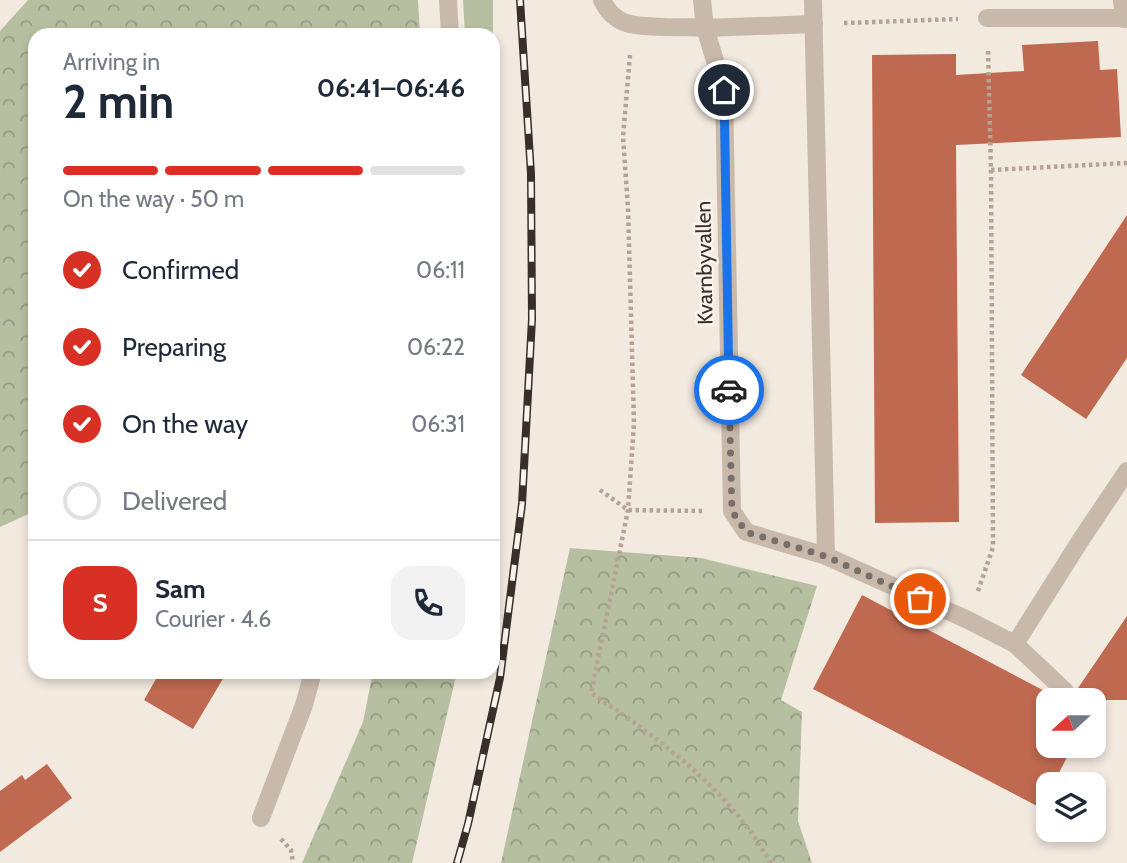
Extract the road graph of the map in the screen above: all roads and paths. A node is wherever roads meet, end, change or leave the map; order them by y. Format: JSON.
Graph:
{"nodes":[{"id":1,"x":448,"y":0,"type":"edge"},
{"id":2,"x":602,"y":0,"type":"edge"},
{"id":3,"x":702,"y":0,"type":"edge"},
{"id":4,"x":813,"y":0,"type":"edge"},
{"id":5,"x":1122,"y":0,"type":"edge"},
{"id":6,"x":987,"y":18,"type":"junction"},
{"id":7,"x":1125,"y":19,"type":"edge"},
{"id":8,"x":814,"y":24,"type":"junction"},
{"id":9,"x":632,"y":26,"type":"junction"},
{"id":10,"x":450,"y":28,"type":"edge"},
{"id":11,"x":705,"y":28,"type":"junction"},
{"id":12,"x":1127,"y":163,"type":"edge"},
{"id":13,"x":991,"y":170,"type":"junction"},
{"id":14,"x":1127,"y":471,"type":"edge"},
{"id":15,"x":600,"y":490,"type":"dead end"},
{"id":16,"x":628,"y":510,"type":"junction"},
{"id":17,"x":732,"y":511,"type":"junction"},
{"id":18,"x":825,"y":556,"type":"junction"},
{"id":19,"x":968,"y":620,"type":"junction"},
{"id":20,"x":1015,"y":644,"type":"junction"},
{"id":21,"x":311,"y":679,"type":"edge"},
{"id":22,"x":1062,"y":688,"type":"edge"},
{"id":23,"x":261,"y":818,"type":"dead end"},
{"id":24,"x":771,"y":863,"type":"edge"}],
"edges":[{"from":1,"to":10,"type":"street"},
{"from":2,"to":9,"type":"street"},
{"from":3,"to":11,"type":"street","name":"Kvarnbyvallen"},
{"from":4,"to":8,"type":"street"},
{"from":5,"to":7,"type":"street"},
{"from":6,"to":7,"type":"street"},
{"from":6,"to":8,"type":"path"},
{"from":6,"to":13,"type":"path"},
{"from":8,"to":11,"type":"street"},
{"from":8,"to":18,"type":"street"},
{"from":9,"to":11,"type":"street"},
{"from":9,"to":16,"type":"path"},
{"from":11,"to":17,"type":"street","name":"Kvarnbyvallen"},
{"from":12,"to":13,"type":"path"},
{"from":13,"to":19,"type":"path"},
{"from":14,"to":20,"type":"street"},
{"from":15,"to":16,"type":"path"},
{"from":16,"to":17,"type":"path"},
{"from":16,"to":24,"type":"path"},
{"from":17,"to":18,"type":"street"},
{"from":18,"to":19,"type":"street"},
{"from":19,"to":20,"type":"street"},
{"from":20,"to":22,"type":"street"},
{"from":21,"to":23,"type":"street"}]}
